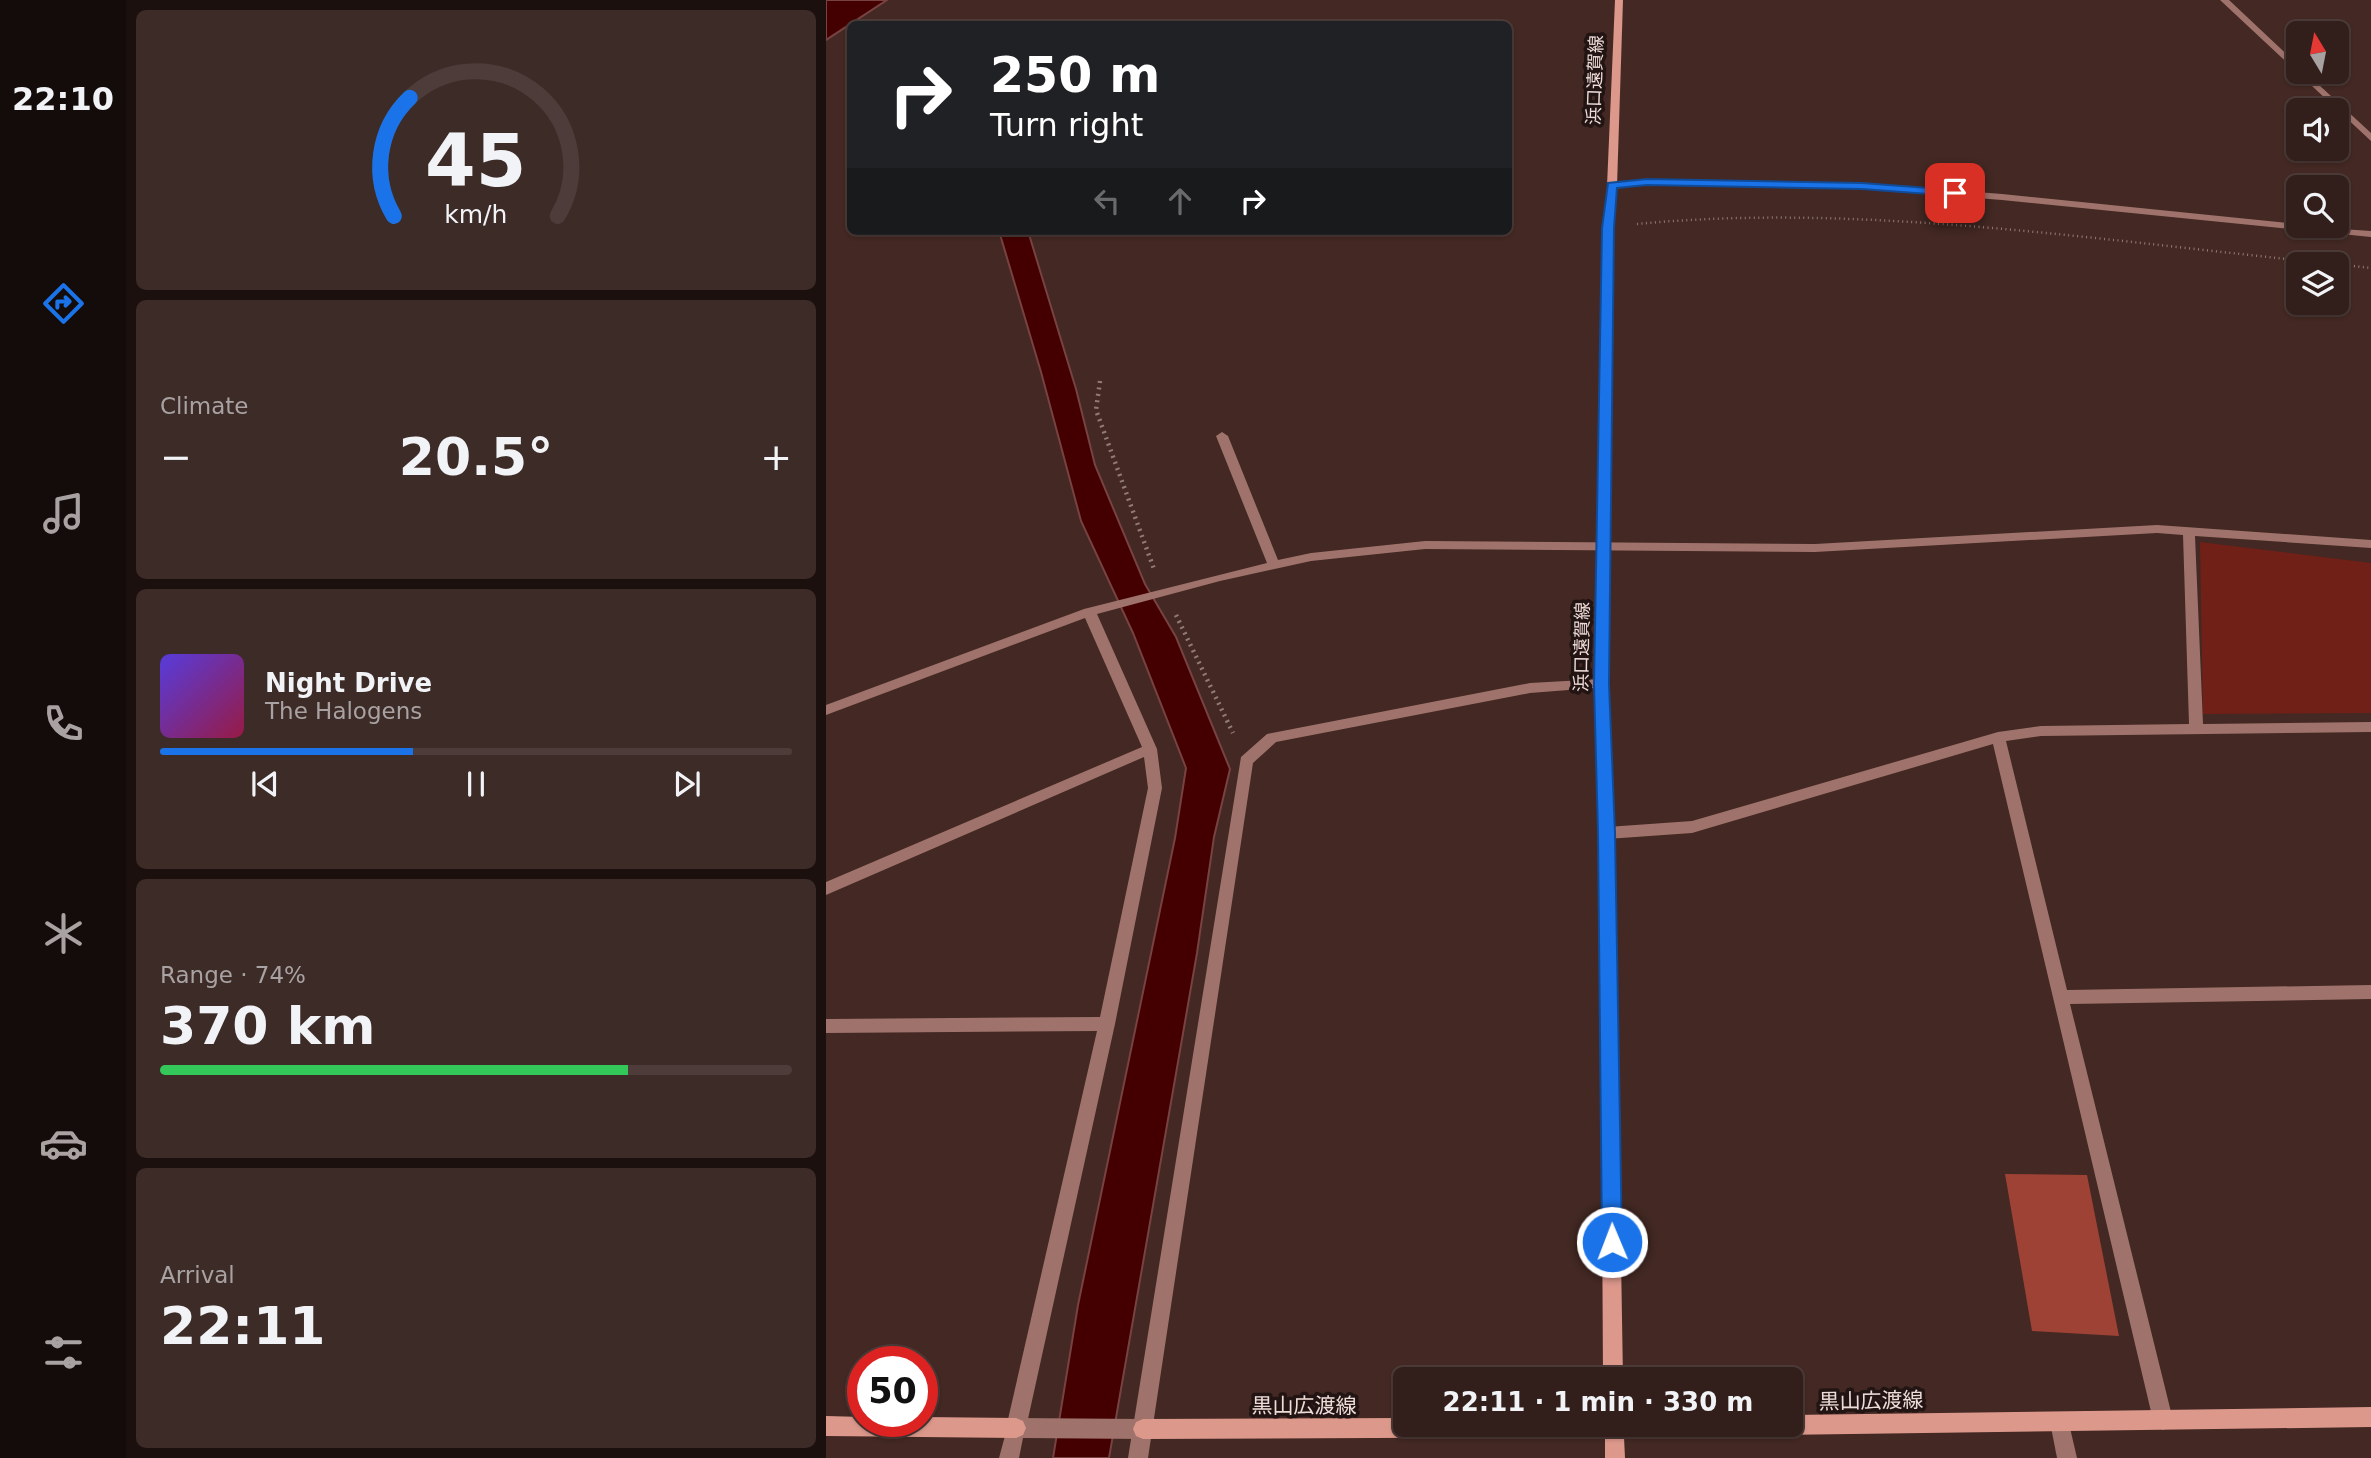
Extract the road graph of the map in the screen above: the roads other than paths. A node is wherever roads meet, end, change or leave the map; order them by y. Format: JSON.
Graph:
{"nodes":[{"id":1,"x":1619,"y":0,"type":"edge"},
{"id":2,"x":2224,"y":0,"type":"edge"},
{"id":3,"x":2286,"y":59,"type":"edge"},
{"id":4,"x":2313,"y":84,"type":"edge"},
{"id":5,"x":2371,"y":138,"type":"edge"},
{"id":6,"x":1612,"y":186,"type":"junction"},
{"id":7,"x":1608,"y":224,"type":"joint"},
{"id":8,"x":2371,"y":234,"type":"edge"},
{"id":9,"x":1222,"y":436,"type":"dead end"},
{"id":10,"x":2189,"y":531,"type":"junction"},
{"id":11,"x":2371,"y":544,"type":"edge"},
{"id":12,"x":1604,"y":548,"type":"junction"},
{"id":13,"x":1275,"y":565,"type":"junction"},
{"id":14,"x":1097,"y":610,"type":"junction"},
{"id":15,"x":1602,"y":684,"type":"junction"},
{"id":16,"x":826,"y":710,"type":"edge"},
{"id":17,"x":2371,"y":727,"type":"edge"},
{"id":18,"x":2196,"y":729,"type":"junction"},
{"id":19,"x":1998,"y":737,"type":"junction"},
{"id":20,"x":1150,"y":749,"type":"junction"},
{"id":21,"x":1607,"y":833,"type":"junction"},
{"id":22,"x":826,"y":889,"type":"edge"},
{"id":23,"x":2371,"y":992,"type":"edge"},
{"id":24,"x":2063,"y":997,"type":"junction"},
{"id":25,"x":1107,"y":1024,"type":"junction"},
{"id":26,"x":826,"y":1026,"type":"edge"},
{"id":27,"x":1614,"y":1367,"type":"edge"},
{"id":28,"x":2371,"y":1417,"type":"edge"},
{"id":29,"x":2163,"y":1420,"type":"junction"},
{"id":30,"x":2060,"y":1422,"type":"junction"},
{"id":31,"x":1803,"y":1424,"type":"edge"},
{"id":32,"x":826,"y":1426,"type":"edge"},
{"id":33,"x":1016,"y":1427,"type":"junction"},
{"id":34,"x":1393,"y":1427,"type":"edge"},
{"id":35,"x":1143,"y":1429,"type":"junction"},
{"id":36,"x":1614,"y":1437,"type":"edge"},
{"id":37,"x":1009,"y":1458,"type":"edge"},
{"id":38,"x":1138,"y":1458,"type":"edge"},
{"id":39,"x":1615,"y":1458,"type":"edge"},
{"id":40,"x":2067,"y":1458,"type":"edge"}],
"edges":[{"from":1,"to":6,"type":"main road","name":"浜口遠賀線"},
{"from":2,"to":3,"type":"street"},
{"from":4,"to":5,"type":"street"},
{"from":6,"to":7,"type":"street","name":"浜口遠賀線"},
{"from":6,"to":8,"type":"street"},
{"from":7,"to":12,"type":"main road","name":"浜口遠賀線"},
{"from":9,"to":13,"type":"street"},
{"from":10,"to":11,"type":"street"},
{"from":10,"to":12,"type":"street"},
{"from":10,"to":18,"type":"street"},
{"from":12,"to":13,"type":"street"},
{"from":12,"to":15,"type":"main road","name":"浜口遠賀線"},
{"from":13,"to":14,"type":"street"},
{"from":14,"to":16,"type":"street"},
{"from":14,"to":20,"type":"street"},
{"from":15,"to":21,"type":"main road","name":"浜口遠賀線"},
{"from":15,"to":35,"type":"street"},
{"from":17,"to":18,"type":"street"},
{"from":18,"to":19,"type":"street"},
{"from":19,"to":21,"type":"street"},
{"from":19,"to":24,"type":"street"},
{"from":20,"to":22,"type":"street"},
{"from":20,"to":25,"type":"street"},
{"from":21,"to":27,"type":"main road","name":"浜口遠賀線"},
{"from":23,"to":24,"type":"street"},
{"from":24,"to":29,"type":"street"},
{"from":25,"to":26,"type":"street"},
{"from":25,"to":33,"type":"street"},
{"from":28,"to":29,"type":"main road","name":"黒山広渡線"},
{"from":29,"to":30,"type":"main road","name":"黒山広渡線"},
{"from":30,"to":31,"type":"main road","name":"黒山広渡線"},
{"from":30,"to":40,"type":"street"},
{"from":32,"to":33,"type":"main road","name":"黒山広渡線"},
{"from":33,"to":35,"type":"street","name":"黒山広渡線"},
{"from":33,"to":37,"type":"street"},
{"from":34,"to":35,"type":"main road","name":"黒山広渡線"},
{"from":35,"to":38,"type":"street"},
{"from":36,"to":39,"type":"main road"}]}
